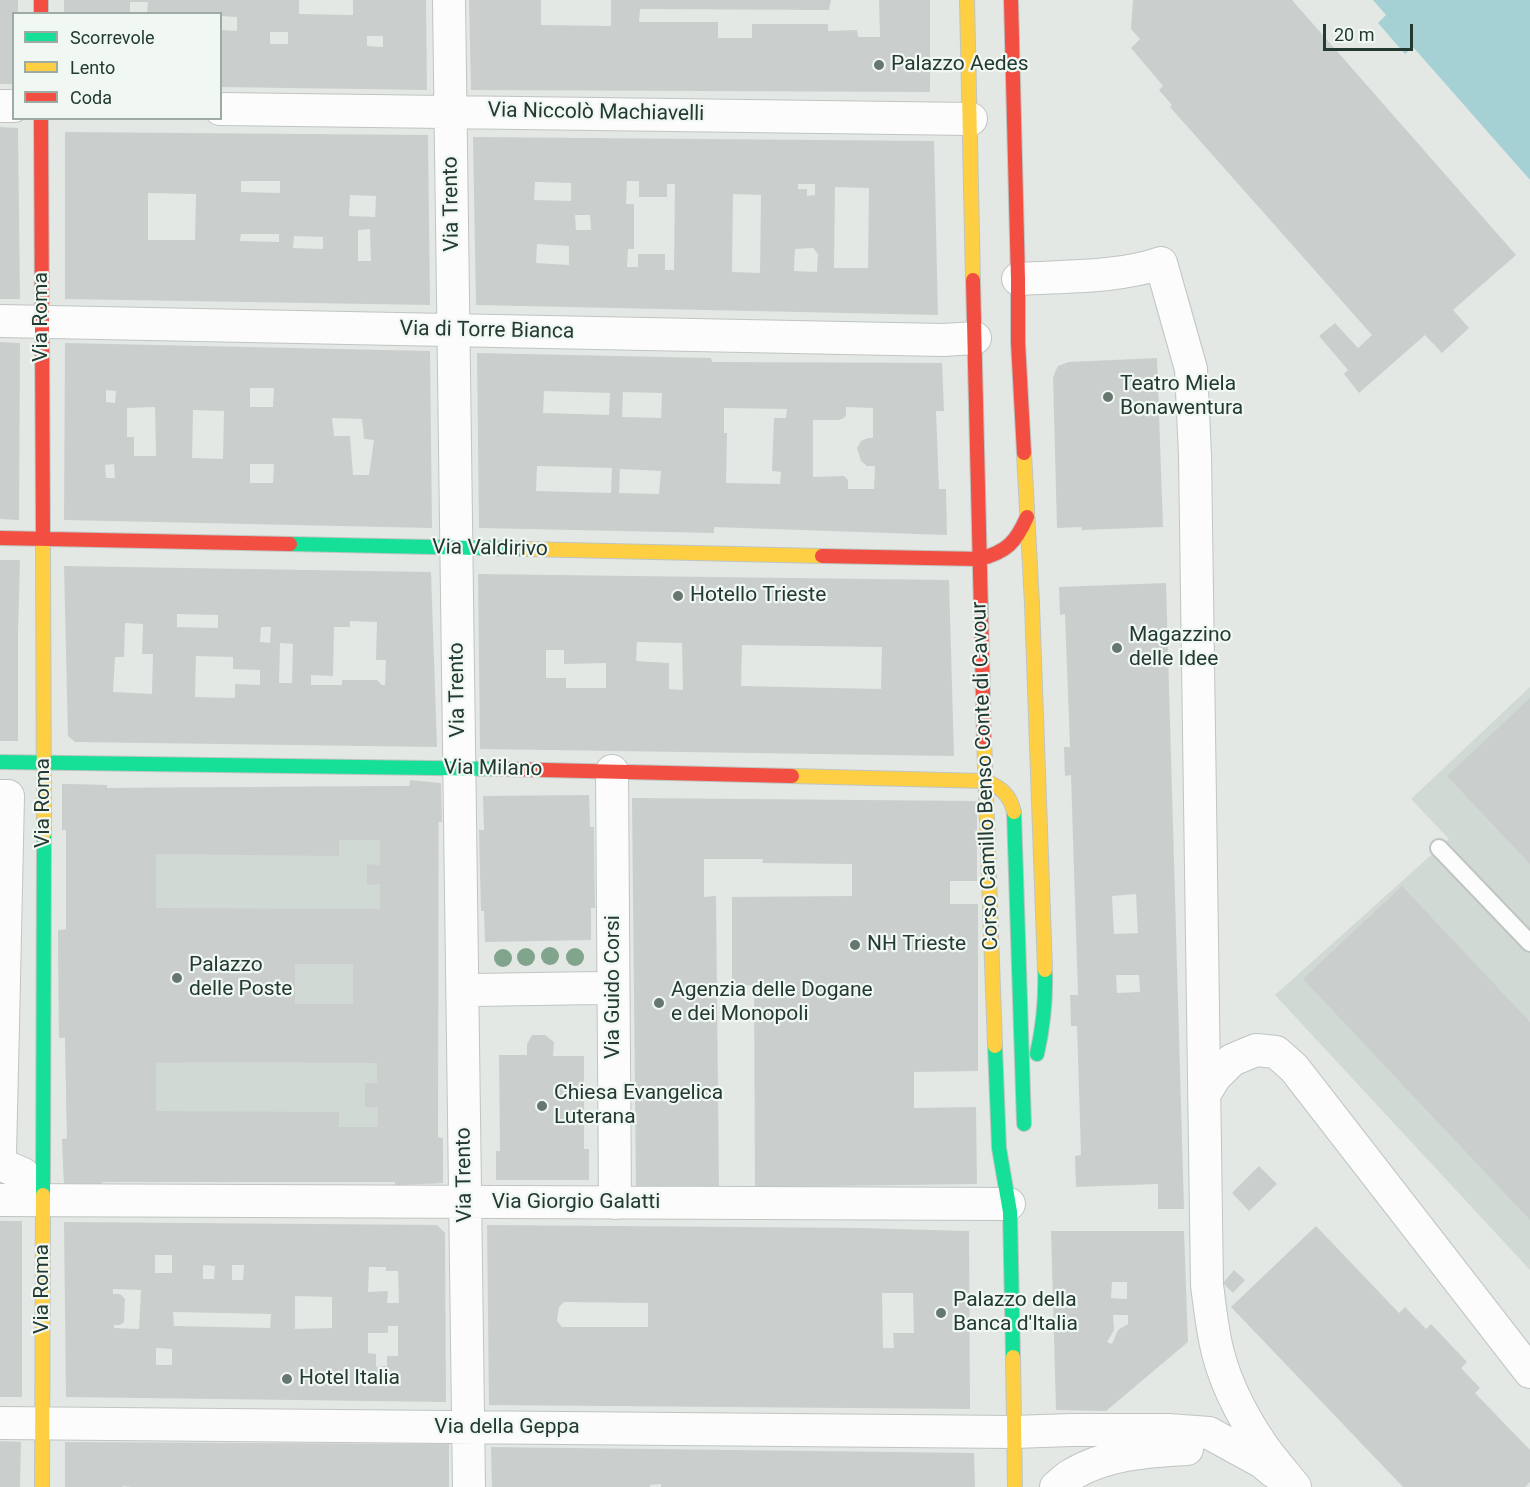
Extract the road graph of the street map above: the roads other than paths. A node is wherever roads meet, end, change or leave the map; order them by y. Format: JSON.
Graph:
{"nodes":[{"id":1,"x":449,"y":0,"type":"edge"},
{"id":2,"x":967,"y":0,"type":"edge"},
{"id":3,"x":1011,"y":0,"type":"edge"},
{"id":4,"x":222,"y":108,"type":"edge"},
{"id":5,"x":450,"y":111,"type":"junction"},
{"id":6,"x":971,"y":119,"type":"junction"},
{"id":7,"x":41,"y":120,"type":"edge"},
{"id":8,"x":1018,"y":279,"type":"junction"},
{"id":9,"x":0,"y":321,"type":"edge"},
{"id":10,"x":42,"y":322,"type":"junction"},
{"id":11,"x":453,"y":330,"type":"junction"},
{"id":12,"x":975,"y":338,"type":"junction"},
{"id":13,"x":1028,"y":517,"type":"junction"},
{"id":14,"x":0,"y":538,"type":"edge"},
{"id":15,"x":43,"y":539,"type":"junction"},
{"id":16,"x":456,"y":548,"type":"junction"},
{"id":17,"x":979,"y":559,"type":"junction"},
{"id":18,"x":44,"y":764,"type":"junction"},
{"id":19,"x":459,"y":768,"type":"junction"},
{"id":20,"x":612,"y":771,"type":"junction"},
{"id":21,"x":985,"y":781,"type":"junction"},
{"id":22,"x":10,"y":785,"type":"edge"},
{"id":23,"x":1439,"y":848,"type":"dead end"},
{"id":24,"x":1530,"y":943,"type":"edge"},
{"id":25,"x":2,"y":948,"type":"edge"},
{"id":26,"x":598,"y":988,"type":"dead end"},
{"id":27,"x":473,"y":990,"type":"dead end"},
{"id":28,"x":2,"y":1025,"type":"edge"},
{"id":29,"x":1204,"y":1095,"type":"junction"},
{"id":30,"x":1017,"y":1168,"type":"dead end"},
{"id":31,"x":6,"y":1173,"type":"edge"},
{"id":32,"x":44,"y":1201,"type":"junction"},
{"id":33,"x":465,"y":1203,"type":"junction"},
{"id":34,"x":615,"y":1203,"type":"junction"},
{"id":35,"x":1010,"y":1208,"type":"junction"},
{"id":36,"x":1530,"y":1372,"type":"edge"},
{"id":37,"x":0,"y":1423,"type":"edge"},
{"id":38,"x":42,"y":1423,"type":"junction"},
{"id":39,"x":468,"y":1427,"type":"junction"},
{"id":40,"x":1014,"y":1432,"type":"junction"},
{"id":41,"x":42,"y":1487,"type":"edge"},
{"id":42,"x":469,"y":1487,"type":"edge"},
{"id":43,"x":1015,"y":1487,"type":"edge"},
{"id":44,"x":1056,"y":1487,"type":"edge"},
{"id":45,"x":1294,"y":1487,"type":"edge"}],
"edges":[{"from":1,"to":5,"type":"street","name":"Via Trento"},
{"from":2,"to":6,"type":"main road","name":"Corso Camillo Benso Conte di Cavour"},
{"from":3,"to":8,"type":"main road"},
{"from":4,"to":5,"type":"street","name":"Via Niccolò Machiavelli"},
{"from":5,"to":6,"type":"street","name":"Via Niccolò Machiavelli"},
{"from":5,"to":11,"type":"street","name":"Via Trento"},
{"from":6,"to":12,"type":"main road","name":"Corso Camillo Benso Conte di Cavour"},
{"from":7,"to":10,"type":"main road","name":"Via Roma"},
{"from":8,"to":13,"type":"main road"},
{"from":8,"to":29,"type":"street"},
{"from":9,"to":10,"type":"street","name":"Via di Torre Bianca"},
{"from":10,"to":11,"type":"street","name":"Via di Torre Bianca"},
{"from":10,"to":15,"type":"main road","name":"Via Roma"},
{"from":11,"to":12,"type":"street","name":"Via di Torre Bianca"},
{"from":11,"to":16,"type":"street","name":"Via Trento"},
{"from":12,"to":17,"type":"main road","name":"Corso Camillo Benso Conte di Cavour"},
{"from":13,"to":17,"type":"main road"},
{"from":13,"to":21,"type":"main road"},
{"from":14,"to":15,"type":"main road","name":"Via Valdirivo"},
{"from":15,"to":16,"type":"main road","name":"Via Valdirivo"},
{"from":15,"to":18,"type":"main road","name":"Via Roma"},
{"from":16,"to":17,"type":"main road","name":"Via Valdirivo"},
{"from":16,"to":19,"type":"street","name":"Via Trento"},
{"from":17,"to":21,"type":"main road","name":"Corso Camillo Benso Conte di Cavour"},
{"from":18,"to":19,"type":"main road","name":"Via Milano"},
{"from":18,"to":22,"type":"main road","name":"Via Milano"},
{"from":18,"to":32,"type":"main road","name":"Via Roma"},
{"from":19,"to":20,"type":"main road","name":"Via Milano"},
{"from":19,"to":33,"type":"street","name":"Via Trento"},
{"from":20,"to":21,"type":"main road","name":"Via Milano"},
{"from":20,"to":34,"type":"street","name":"Via Guido Corsi"},
{"from":21,"to":35,"type":"main road","name":"Corso Camillo Benso Conte di Cavour"},
{"from":22,"to":25,"type":"street"},
{"from":23,"to":24,"type":"lane"},
{"from":25,"to":28,"type":"street"},
{"from":26,"to":27,"type":"street"},
{"from":28,"to":31,"type":"street"},
{"from":29,"to":36,"type":"street"},
{"from":29,"to":45,"type":"street"},
{"from":30,"to":35,"type":"main road","name":"Corso Camillo Benso Conte di Cavour"},
{"from":31,"to":32,"type":"street","name":"Via Giorgio Galatti"},
{"from":32,"to":33,"type":"street","name":"Via Giorgio Galatti"},
{"from":32,"to":38,"type":"main road","name":"Via Roma"},
{"from":33,"to":34,"type":"street","name":"Via Giorgio Galatti"},
{"from":33,"to":39,"type":"street","name":"Via Trento"},
{"from":34,"to":35,"type":"street","name":"Via Giorgio Galatti"},
{"from":35,"to":40,"type":"main road","name":"Corso Camillo Benso Conte di Cavour"},
{"from":37,"to":38,"type":"street","name":"Via della Geppa"},
{"from":38,"to":39,"type":"street","name":"Via della Geppa"},
{"from":38,"to":41,"type":"main road","name":"Via Roma"},
{"from":39,"to":40,"type":"street","name":"Via della Geppa"},
{"from":39,"to":42,"type":"street","name":"Via Trento"},
{"from":40,"to":43,"type":"main road","name":"Corso Camillo Benso Conte di Cavour"},
{"from":40,"to":45,"type":"street","name":"Via della Geppa"},
{"from":44,"to":45,"type":"street"}]}
